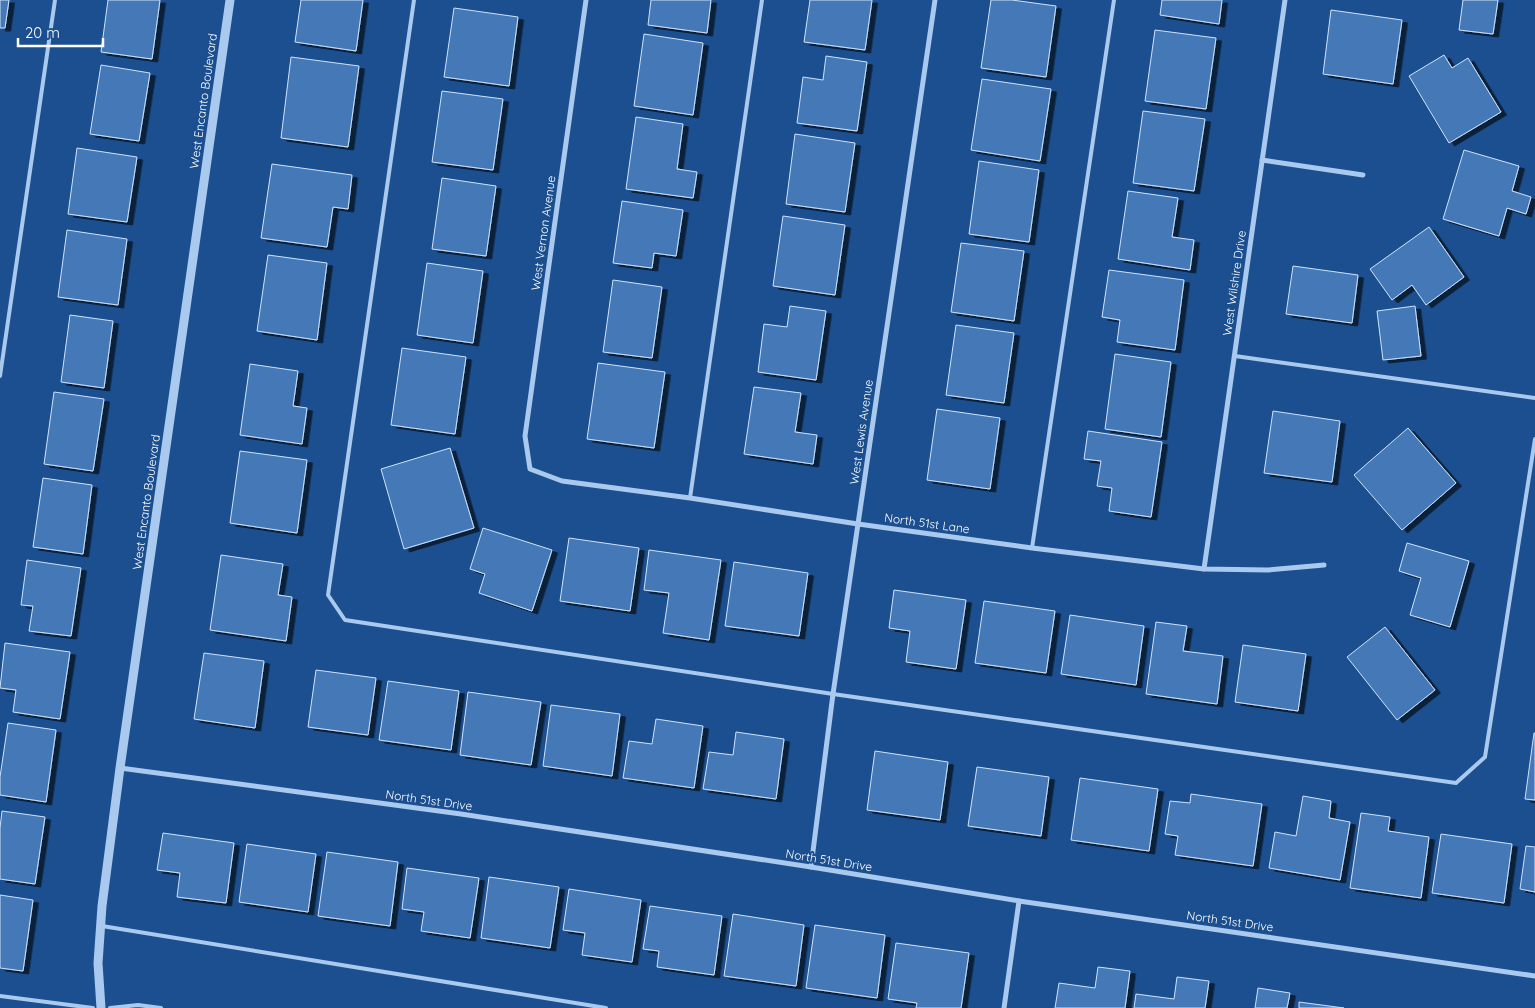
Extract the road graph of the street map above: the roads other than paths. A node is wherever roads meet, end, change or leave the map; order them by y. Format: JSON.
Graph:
{"nodes":[{"id":1,"x":55,"y":0,"type":"edge"},
{"id":2,"x":230,"y":0,"type":"edge"},
{"id":3,"x":414,"y":0,"type":"edge"},
{"id":4,"x":586,"y":0,"type":"edge"},
{"id":5,"x":762,"y":0,"type":"edge"},
{"id":6,"x":935,"y":0,"type":"edge"},
{"id":7,"x":1114,"y":0,"type":"edge"},
{"id":8,"x":1285,"y":0,"type":"edge"},
{"id":9,"x":1262,"y":160,"type":"junction"},
{"id":10,"x":1363,"y":175,"type":"dead end"},
{"id":11,"x":1234,"y":356,"type":"junction"},
{"id":12,"x":0,"y":376,"type":"edge"},
{"id":13,"x":1535,"y":398,"type":"edge"},
{"id":14,"x":1535,"y":438,"type":"edge"},
{"id":15,"x":530,"y":469,"type":"joint"},
{"id":16,"x":690,"y":498,"type":"junction"},
{"id":17,"x":858,"y":524,"type":"junction"},
{"id":18,"x":1032,"y":548,"type":"junction"},
{"id":19,"x":1324,"y":564,"type":"dead end"},
{"id":20,"x":1204,"y":569,"type":"junction"},
{"id":21,"x":833,"y":694,"type":"junction"},
{"id":22,"x":120,"y":768,"type":"junction"},
{"id":23,"x":811,"y":867,"type":"junction"},
{"id":24,"x":1018,"y":901,"type":"junction"},
{"id":25,"x":99,"y":925,"type":"junction"},
{"id":26,"x":1535,"y":976,"type":"edge"},
{"id":27,"x":0,"y":996,"type":"edge"},
{"id":28,"x":93,"y":1008,"type":"edge"},
{"id":29,"x":101,"y":1008,"type":"edge"},
{"id":30,"x":110,"y":1008,"type":"edge"},
{"id":31,"x":161,"y":1008,"type":"edge"},
{"id":32,"x":606,"y":1008,"type":"edge"},
{"id":33,"x":1004,"y":1008,"type":"edge"}],
"edges":[{"from":1,"to":12,"type":"lane"},
{"from":2,"to":22,"type":"street","name":"West Encanto Boulevard"},
{"from":3,"to":21,"type":"lane"},
{"from":4,"to":15,"type":"street","name":"West Vernon Avenue"},
{"from":5,"to":16,"type":"lane"},
{"from":6,"to":17,"type":"street","name":"West Lewis Avenue"},
{"from":7,"to":18,"type":"lane"},
{"from":8,"to":9,"type":"street","name":"West Wilshire Drive"},
{"from":9,"to":10,"type":"street"},
{"from":9,"to":11,"type":"street","name":"West Wilshire Drive"},
{"from":11,"to":13,"type":"lane"},
{"from":11,"to":20,"type":"street","name":"West Wilshire Drive"},
{"from":14,"to":21,"type":"lane"},
{"from":15,"to":16,"type":"street","name":"North 51st Lane"},
{"from":16,"to":17,"type":"street","name":"North 51st Lane"},
{"from":17,"to":18,"type":"street","name":"North 51st Lane"},
{"from":17,"to":21,"type":"street","name":"West Lewis Avenue"},
{"from":18,"to":20,"type":"street","name":"North 51st Lane"},
{"from":19,"to":20,"type":"street","name":"North 51st Lane"},
{"from":21,"to":23,"type":"street","name":"West Lewis Avenue"},
{"from":22,"to":23,"type":"street","name":"North 51st Drive"},
{"from":22,"to":25,"type":"street","name":"West Encanto Boulevard"},
{"from":23,"to":24,"type":"street","name":"North 51st Drive"},
{"from":24,"to":26,"type":"street","name":"North 51st Drive"},
{"from":24,"to":33,"type":"street"},
{"from":25,"to":29,"type":"street","name":"West Encanto Boulevard"},
{"from":25,"to":32,"type":"lane"},
{"from":27,"to":28,"type":"lane"},
{"from":30,"to":31,"type":"lane"}]}
